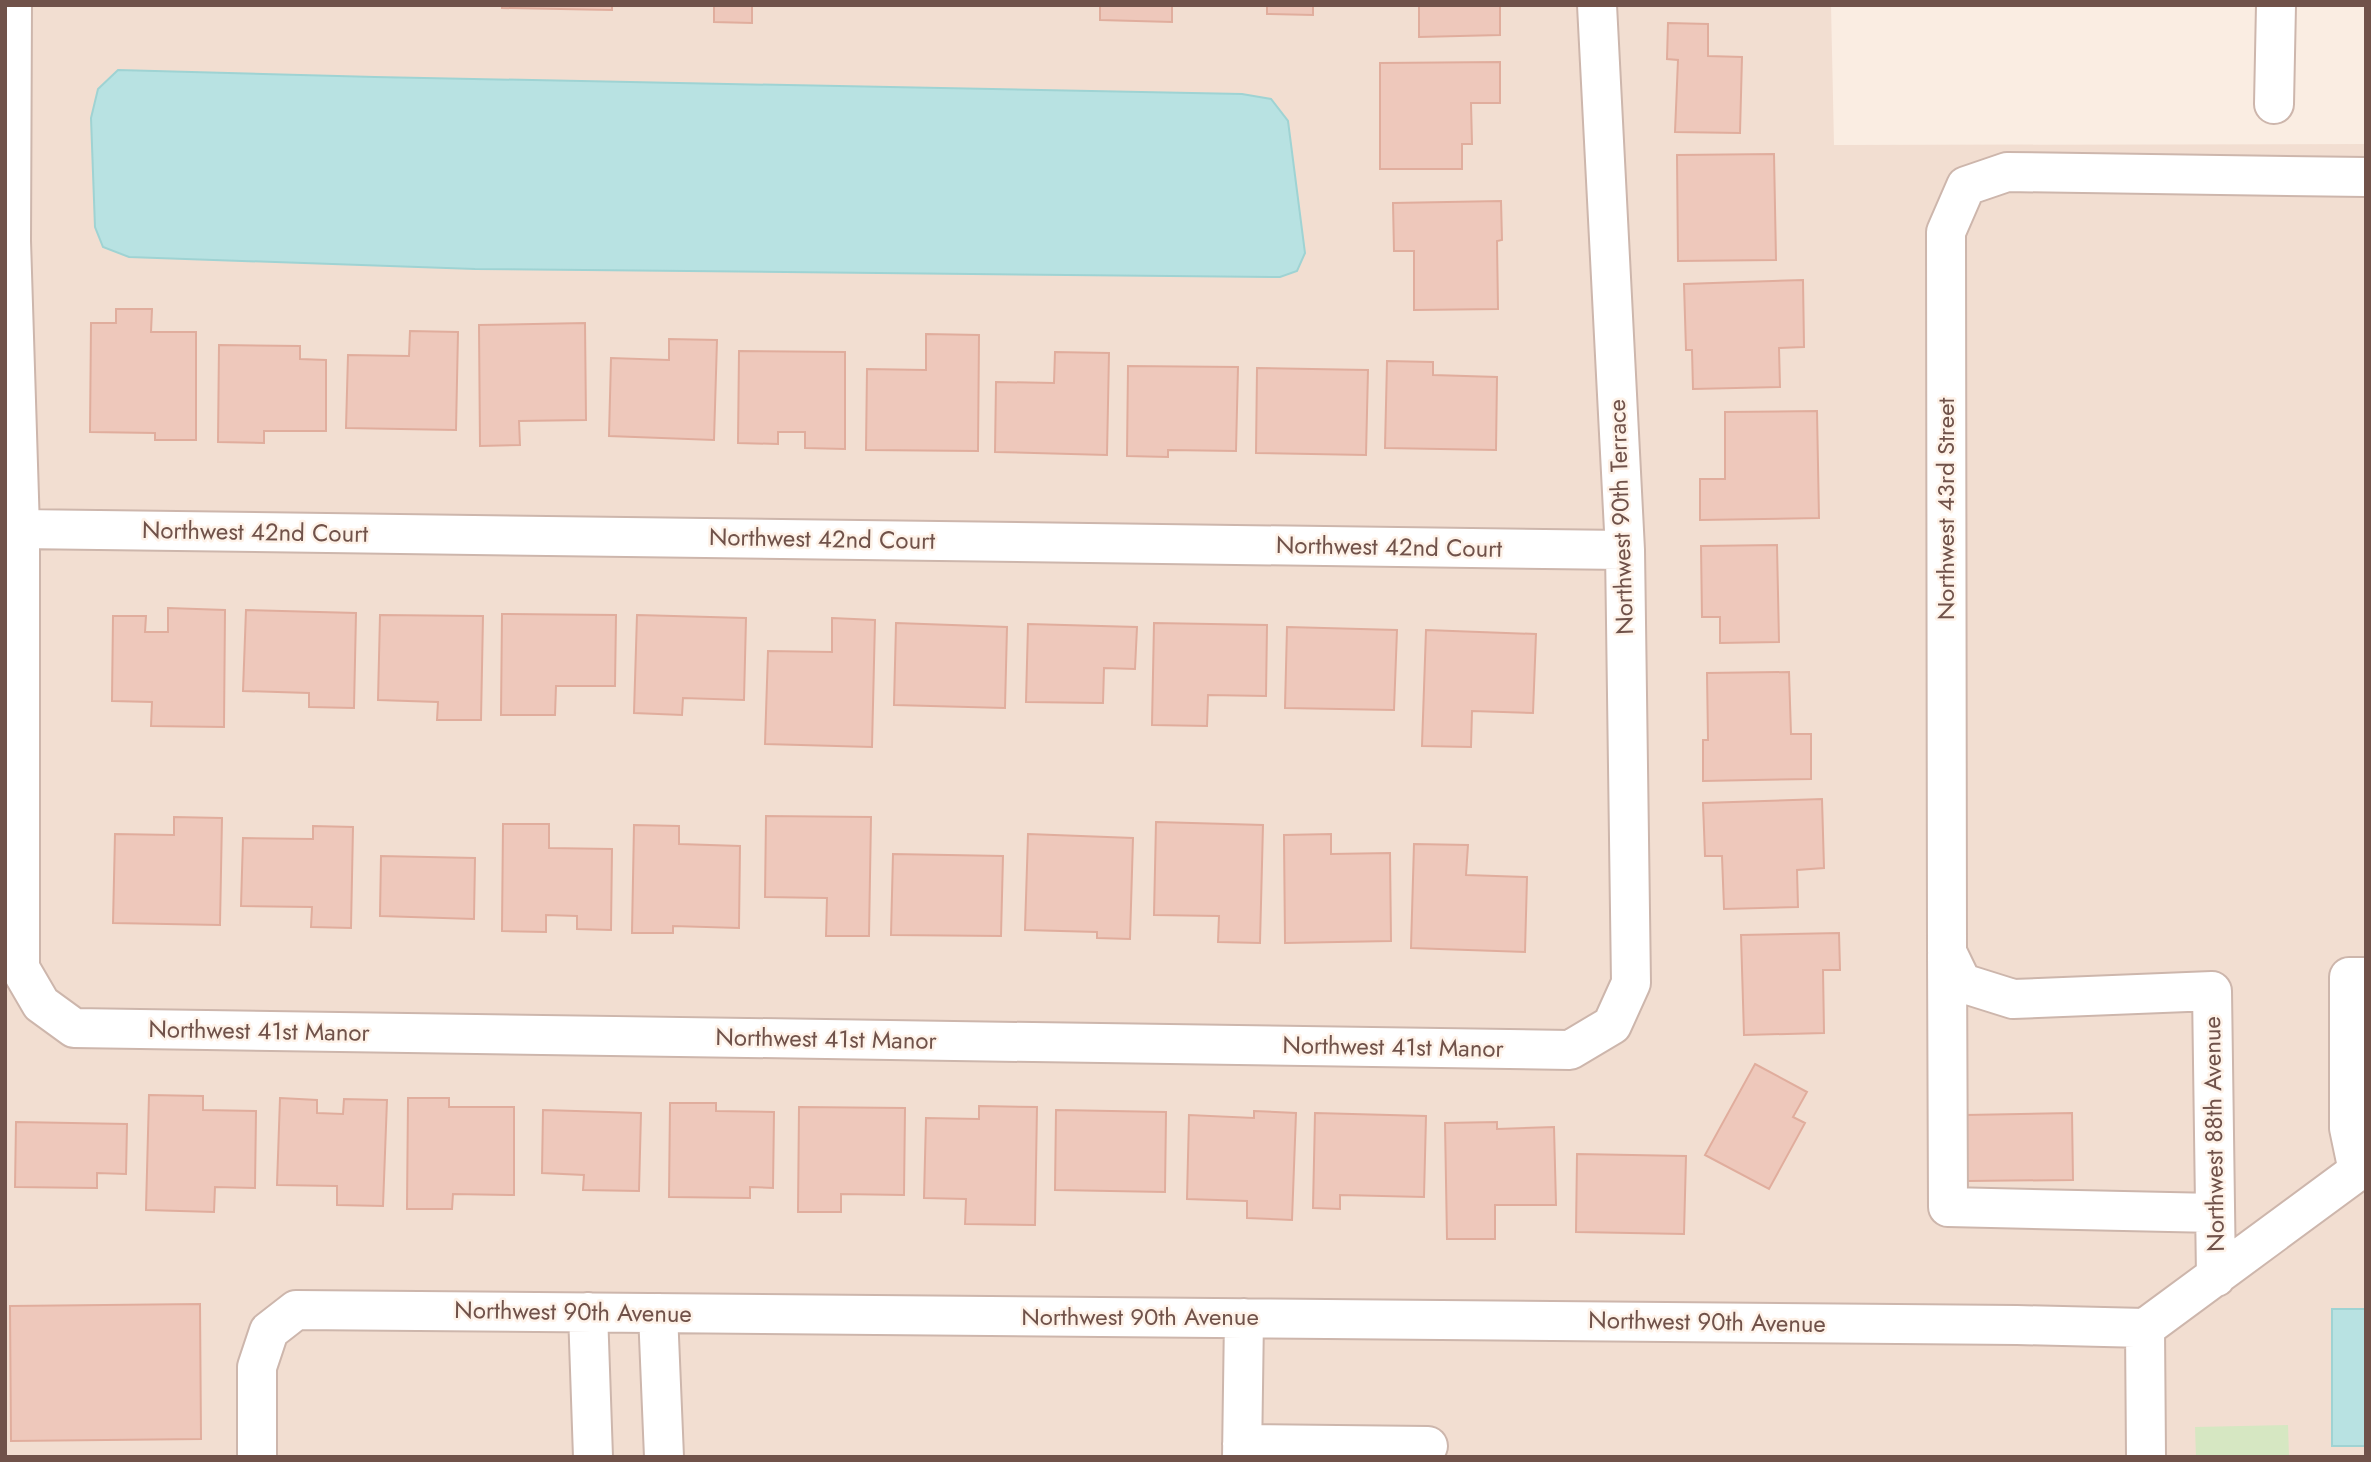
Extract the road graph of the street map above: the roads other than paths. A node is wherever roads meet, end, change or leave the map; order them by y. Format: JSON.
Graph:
{"nodes":[{"id":1,"x":12,"y":5,"type":"edge"},
{"id":2,"x":1597,"y":5,"type":"edge"},
{"id":3,"x":2276,"y":5,"type":"edge"},
{"id":4,"x":2274,"y":104,"type":"dead end"},
{"id":5,"x":8,"y":168,"type":"edge"},
{"id":6,"x":2366,"y":177,"type":"edge"},
{"id":7,"x":8,"y":241,"type":"edge"},
{"id":8,"x":20,"y":529,"type":"junction"},
{"id":9,"x":1625,"y":550,"type":"junction"},
{"id":10,"x":1947,"y":952,"type":"junction"},
{"id":11,"x":2358,"y":977,"type":"edge"},
{"id":12,"x":2212,"y":991,"type":"joint"},
{"id":13,"x":1612,"y":1025,"type":"joint"},
{"id":14,"x":2362,"y":1168,"type":"edge"},
{"id":15,"x":2215,"y":1213,"type":"junction"},
{"id":16,"x":2216,"y":1277,"type":"junction"},
{"id":17,"x":588,"y":1312,"type":"junction"},
{"id":18,"x":658,"y":1313,"type":"junction"},
{"id":19,"x":1244,"y":1318,"type":"junction"},
{"id":20,"x":2146,"y":1328,"type":"junction"},
{"id":21,"x":1428,"y":1446,"type":"dead end"},
{"id":22,"x":1242,"y":1450,"type":"edge"},
{"id":23,"x":257,"y":1457,"type":"edge"},
{"id":24,"x":593,"y":1457,"type":"edge"},
{"id":25,"x":664,"y":1457,"type":"edge"},
{"id":26,"x":2146,"y":1457,"type":"edge"}],
"edges":[{"from":1,"to":5,"type":"street"},
{"from":2,"to":9,"type":"street","name":"Northwest 90th Terrace"},
{"from":3,"to":4,"type":"street"},
{"from":5,"to":7,"type":"street"},
{"from":6,"to":10,"type":"street","name":"Northwest 43rd Street"},
{"from":7,"to":8,"type":"street"},
{"from":8,"to":9,"type":"street","name":"Northwest 42nd Court"},
{"from":8,"to":13,"type":"street","name":"Northwest 41st Manor"},
{"from":9,"to":13,"type":"street","name":"Northwest 90th Terrace"},
{"from":10,"to":12,"type":"street","name":"Northwest 43rd Street"},
{"from":10,"to":15,"type":"street"},
{"from":11,"to":14,"type":"street"},
{"from":12,"to":15,"type":"street","name":"Northwest 88th Avenue"},
{"from":14,"to":16,"type":"street"},
{"from":15,"to":16,"type":"street","name":"Northwest 88th Avenue"},
{"from":16,"to":20,"type":"street"},
{"from":17,"to":18,"type":"street","name":"Northwest 90th Avenue"},
{"from":17,"to":23,"type":"street","name":"Northwest 90th Avenue"},
{"from":17,"to":24,"type":"street"},
{"from":18,"to":19,"type":"street","name":"Northwest 90th Avenue"},
{"from":18,"to":25,"type":"street"},
{"from":19,"to":20,"type":"street","name":"Northwest 90th Avenue"},
{"from":19,"to":22,"type":"street"},
{"from":20,"to":26,"type":"street"},
{"from":21,"to":22,"type":"street"}]}
